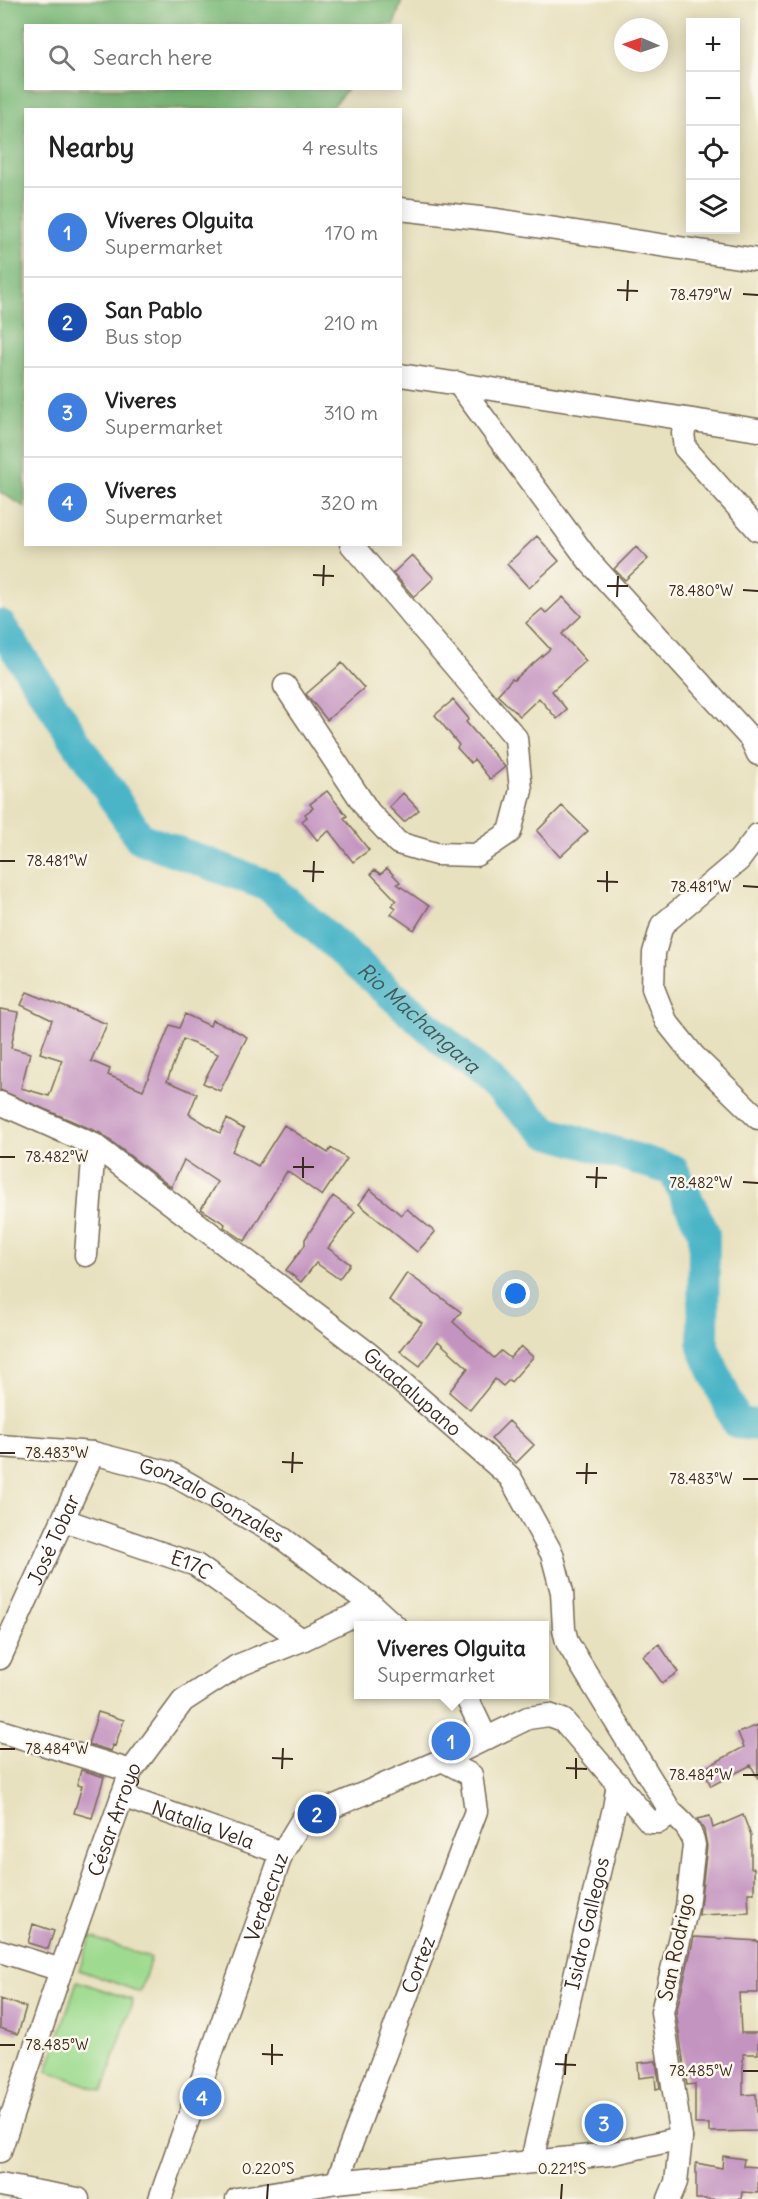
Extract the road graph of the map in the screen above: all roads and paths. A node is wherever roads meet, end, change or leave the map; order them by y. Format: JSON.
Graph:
{"nodes":[{"id":1,"x":402,"y":209,"type":"edge"},
{"id":2,"x":758,"y":260,"type":"edge"},
{"id":3,"x":402,"y":375,"type":"edge"},
{"id":4,"x":458,"y":383,"type":"junction"},
{"id":5,"x":688,"y":421,"type":"junction"},
{"id":6,"x":758,"y":430,"type":"edge"},
{"id":7,"x":758,"y":530,"type":"edge"},
{"id":8,"x":353,"y":546,"type":"edge"},
{"id":9,"x":285,"y":686,"type":"dead end"},
{"id":10,"x":758,"y":754,"type":"edge"},
{"id":11,"x":758,"y":835,"type":"edge"},
{"id":12,"x":0,"y":1103,"type":"edge"},
{"id":13,"x":758,"y":1118,"type":"edge"},
{"id":14,"x":94,"y":1145,"type":"junction"},
{"id":15,"x":86,"y":1255,"type":"dead end"},
{"id":16,"x":0,"y":1446,"type":"edge"},
{"id":17,"x":93,"y":1454,"type":"junction"},
{"id":18,"x":64,"y":1520,"type":"junction"},
{"id":19,"x":373,"y":1606,"type":"junction"},
{"id":20,"x":390,"y":1621,"type":"edge"},
{"id":21,"x":302,"y":1640,"type":"junction"},
{"id":22,"x":0,"y":1658,"type":"edge"},
{"id":23,"x":467,"y":1699,"type":"edge"},
{"id":24,"x":0,"y":1731,"type":"edge"},
{"id":25,"x":486,"y":1738,"type":"junction"},
{"id":26,"x":442,"y":1760,"type":"junction"},
{"id":27,"x":131,"y":1771,"type":"junction"},
{"id":28,"x":618,"y":1783,"type":"junction"},
{"id":29,"x":122,"y":1796,"type":"junction"},
{"id":30,"x":671,"y":1812,"type":"junction"},
{"id":31,"x":282,"y":1853,"type":"junction"},
{"id":32,"x":0,"y":1951,"type":"edge"},
{"id":33,"x":61,"y":1970,"type":"junction"},
{"id":34,"x":681,"y":2138,"type":"junction"},
{"id":35,"x":0,"y":2151,"type":"edge"},
{"id":36,"x":532,"y":2160,"type":"junction"},
{"id":37,"x":337,"y":2182,"type":"junction"},
{"id":38,"x":0,"y":2185,"type":"edge"},
{"id":39,"x":78,"y":2199,"type":"edge"},
{"id":40,"x":160,"y":2199,"type":"edge"},
{"id":41,"x":237,"y":2199,"type":"edge"},
{"id":42,"x":669,"y":2199,"type":"edge"}],
"edges":[{"from":1,"to":2,"type":"street"},
{"from":3,"to":4,"type":"street"},
{"from":4,"to":5,"type":"street"},
{"from":4,"to":10,"type":"street"},
{"from":5,"to":6,"type":"street"},
{"from":5,"to":7,"type":"street"},
{"from":8,"to":9,"type":"street"},
{"from":11,"to":13,"type":"street"},
{"from":12,"to":14,"type":"street","name":"Guadalupano"},
{"from":14,"to":15,"type":"street"},
{"from":14,"to":30,"type":"street","name":"Guadalupano"},
{"from":16,"to":17,"type":"street","name":"Gonzalo Gonzales"},
{"from":17,"to":18,"type":"street","name":"José Tobar"},
{"from":17,"to":19,"type":"street","name":"Gonzalo Gonzales"},
{"from":18,"to":21,"type":"street","name":"E17C"},
{"from":18,"to":22,"type":"street","name":"José Tobar"},
{"from":19,"to":20,"type":"street","name":"Gonzalo Gonzales"},
{"from":19,"to":21,"type":"street","name":"César Arroyo"},
{"from":21,"to":27,"type":"street","name":"César Arroyo"},
{"from":23,"to":25,"type":"street"},
{"from":24,"to":27,"type":"street"},
{"from":25,"to":26,"type":"street","name":"Verdecruz"},
{"from":25,"to":28,"type":"street","name":"Verdecruz"},
{"from":26,"to":31,"type":"street","name":"Verdecruz"},
{"from":26,"to":37,"type":"street","name":"Cortez"},
{"from":27,"to":29,"type":"street","name":"César Arroyo"},
{"from":28,"to":30,"type":"street"},
{"from":28,"to":36,"type":"street","name":"Isidro Gallegos"},
{"from":29,"to":31,"type":"street","name":"Natalia Vela"},
{"from":29,"to":33,"type":"street","name":"César Arroyo"},
{"from":30,"to":34,"type":"street","name":"San Rodrigo"},
{"from":31,"to":40,"type":"street","name":"Verdecruz"},
{"from":32,"to":33,"type":"street"},
{"from":33,"to":35,"type":"street","name":"César Arroyo"},
{"from":34,"to":36,"type":"street"},
{"from":34,"to":42,"type":"street","name":"San Rodrigo"},
{"from":36,"to":37,"type":"street"},
{"from":37,"to":41,"type":"street"},
{"from":38,"to":39,"type":"street"}]}
